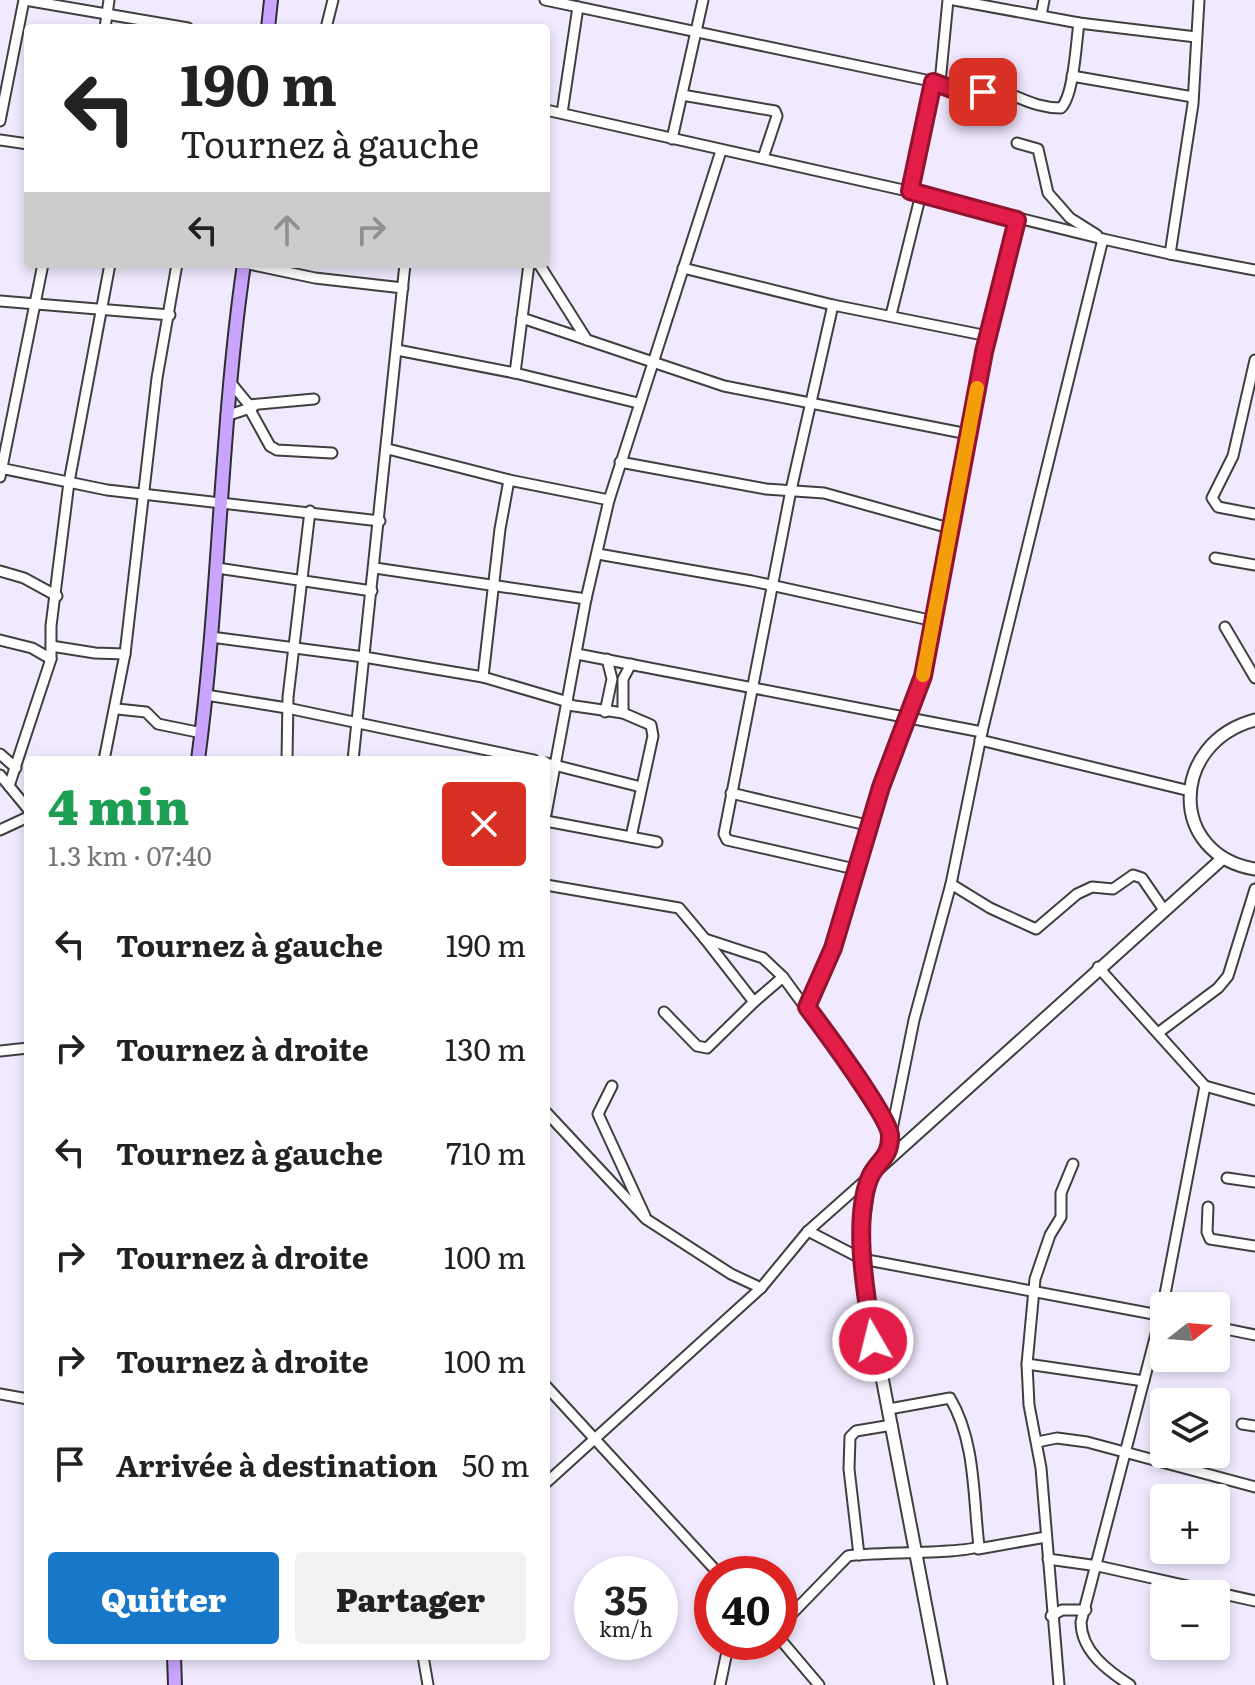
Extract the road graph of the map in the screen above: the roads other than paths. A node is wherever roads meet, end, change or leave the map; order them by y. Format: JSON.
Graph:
{"nodes":[{"id":1,"x":25,"y":0,"type":"edge"},
{"id":2,"x":109,"y":0,"type":"edge"},
{"id":3,"x":271,"y":0,"type":"edge"},
{"id":4,"x":333,"y":0,"type":"edge"},
{"id":5,"x":545,"y":0,"type":"edge"},
{"id":6,"x":703,"y":0,"type":"edge"},
{"id":7,"x":951,"y":0,"type":"edge"},
{"id":8,"x":1044,"y":0,"type":"edge"},
{"id":9,"x":1199,"y":0,"type":"edge"},
{"id":10,"x":598,"y":5,"type":"edge"},
{"id":11,"x":578,"y":7,"type":"junction"},
{"id":12,"x":108,"y":12,"type":"junction"},
{"id":13,"x":1041,"y":15,"type":"junction"},
{"id":14,"x":1079,"y":23,"type":"junction"},
{"id":15,"x":106,"y":24,"type":"edge"},
{"id":16,"x":168,"y":24,"type":"edge"},
{"id":17,"x":268,"y":24,"type":"edge"},
{"id":18,"x":327,"y":24,"type":"edge"},
{"id":19,"x":695,"y":32,"type":"junction"},
{"id":20,"x":1196,"y":37,"type":"junction"},
{"id":21,"x":1072,"y":76,"type":"junction"},
{"id":22,"x":936,"y":83,"type":"junction"},
{"id":23,"x":682,"y":95,"type":"junction"},
{"id":24,"x":1193,"y":97,"type":"junction"},
{"id":25,"x":550,"y":111,"type":"edge"},
{"id":26,"x":562,"y":113,"type":"junction"},
{"id":27,"x":0,"y":121,"type":"edge"},
{"id":28,"x":672,"y":139,"type":"junction"},
{"id":29,"x":0,"y":140,"type":"edge"},
{"id":30,"x":24,"y":143,"type":"edge"},
{"id":31,"x":1017,"y":143,"type":"dead end"},
{"id":32,"x":721,"y":151,"type":"junction"},
{"id":33,"x":763,"y":158,"type":"junction"},
{"id":34,"x":910,"y":191,"type":"junction"},
{"id":35,"x":921,"y":194,"type":"junction"},
{"id":36,"x":1017,"y":220,"type":"junction"},
{"id":37,"x":1103,"y":239,"type":"junction"},
{"id":38,"x":1170,"y":254,"type":"junction"},
{"id":39,"x":42,"y":268,"type":"edge"},
{"id":40,"x":109,"y":268,"type":"edge"},
{"id":41,"x":176,"y":268,"type":"edge"},
{"id":42,"x":246,"y":268,"type":"edge"},
{"id":43,"x":266,"y":268,"type":"edge"},
{"id":44,"x":405,"y":268,"type":"edge"},
{"id":45,"x":528,"y":268,"type":"edge"},
{"id":46,"x":542,"y":268,"type":"edge"},
{"id":47,"x":683,"y":268,"type":"junction"},
{"id":48,"x":1255,"y":270,"type":"edge"},
{"id":49,"x":403,"y":288,"type":"junction"},
{"id":50,"x":0,"y":301,"type":"edge"},
{"id":51,"x":35,"y":304,"type":"junction"},
{"id":52,"x":833,"y":305,"type":"junction"},
{"id":53,"x":101,"y":310,"type":"junction"},
{"id":54,"x":170,"y":315,"type":"junction"},
{"id":55,"x":891,"y":315,"type":"junction"},
{"id":56,"x":522,"y":318,"type":"junction"},
{"id":57,"x":988,"y":336,"type":"junction"},
{"id":58,"x":587,"y":340,"type":"junction"},
{"id":59,"x":397,"y":350,"type":"junction"},
{"id":60,"x":1255,"y":360,"type":"edge"},
{"id":61,"x":651,"y":364,"type":"junction"},
{"id":62,"x":515,"y":373,"type":"junction"},
{"id":63,"x":230,"y":380,"type":"junction"},
{"id":64,"x":314,"y":399,"type":"dead end"},
{"id":65,"x":638,"y":403,"type":"junction"},
{"id":66,"x":812,"y":405,"type":"junction"},
{"id":67,"x":253,"y":407,"type":"junction"},
{"id":68,"x":226,"y":416,"type":"junction"},
{"id":69,"x":968,"y":434,"type":"junction"},
{"id":70,"x":388,"y":449,"type":"junction"},
{"id":71,"x":332,"y":453,"type":"dead end"},
{"id":72,"x":620,"y":462,"type":"junction"},
{"id":73,"x":1,"y":471,"type":"edge"},
{"id":74,"x":509,"y":480,"type":"junction"},
{"id":75,"x":69,"y":482,"type":"junction"},
{"id":76,"x":791,"y":490,"type":"junction"},
{"id":77,"x":144,"y":495,"type":"junction"},
{"id":78,"x":609,"y":500,"type":"junction"},
{"id":79,"x":223,"y":502,"type":"junction"},
{"id":80,"x":310,"y":511,"type":"junction"},
{"id":81,"x":1255,"y":514,"type":"edge"},
{"id":82,"x":380,"y":521,"type":"junction"},
{"id":83,"x":949,"y":528,"type":"junction"},
{"id":84,"x":598,"y":554,"type":"junction"},
{"id":85,"x":1215,"y":558,"type":"dead end"},
{"id":86,"x":1255,"y":565,"type":"edge"},
{"id":87,"x":217,"y":568,"type":"junction"},
{"id":88,"x":375,"y":568,"type":"junction"},
{"id":89,"x":0,"y":571,"type":"edge"},
{"id":90,"x":302,"y":580,"type":"junction"},
{"id":91,"x":493,"y":587,"type":"junction"},
{"id":92,"x":775,"y":587,"type":"junction"},
{"id":93,"x":372,"y":591,"type":"junction"},
{"id":94,"x":57,"y":596,"type":"junction"},
{"id":95,"x":586,"y":599,"type":"junction"},
{"id":96,"x":934,"y":621,"type":"junction"},
{"id":97,"x":1225,"y":627,"type":"dead end"},
{"id":98,"x":211,"y":637,"type":"junction"},
{"id":99,"x":0,"y":640,"type":"edge"},
{"id":100,"x":51,"y":646,"type":"junction"},
{"id":101,"x":294,"y":650,"type":"junction"},
{"id":102,"x":125,"y":654,"type":"junction"},
{"id":103,"x":577,"y":654,"type":"junction"},
{"id":104,"x":364,"y":657,"type":"junction"},
{"id":105,"x":51,"y":659,"type":"junction"},
{"id":106,"x":607,"y":659,"type":"junction"},
{"id":107,"x":631,"y":664,"type":"junction"},
{"id":108,"x":483,"y":677,"type":"junction"},
{"id":109,"x":1255,"y":678,"type":"edge"},
{"id":110,"x":753,"y":688,"type":"junction"},
{"id":111,"x":206,"y":695,"type":"junction"},
{"id":112,"x":568,"y":704,"type":"junction"},
{"id":113,"x":287,"y":708,"type":"junction"},
{"id":114,"x":117,"y":709,"type":"junction"},
{"id":115,"x":605,"y":712,"type":"junction"},
{"id":116,"x":623,"y":713,"type":"junction"},
{"id":117,"x":909,"y":720,"type":"junction"},
{"id":118,"x":1255,"y":720,"type":"edge"},
{"id":119,"x":357,"y":722,"type":"junction"},
{"id":120,"x":202,"y":733,"type":"junction"},
{"id":121,"x":981,"y":736,"type":"junction"},
{"id":122,"x":0,"y":754,"type":"edge"},
{"id":123,"x":108,"y":756,"type":"edge"},
{"id":124,"x":199,"y":756,"type":"edge"},
{"id":125,"x":287,"y":756,"type":"edge"},
{"id":126,"x":353,"y":756,"type":"edge"},
{"id":127,"x":515,"y":756,"type":"edge"},
{"id":128,"x":550,"y":765,"type":"edge"},
{"id":129,"x":16,"y":768,"type":"junction"},
{"id":130,"x":0,"y":775,"type":"edge"},
{"id":131,"x":9,"y":786,"type":"junction"},
{"id":132,"x":641,"y":787,"type":"junction"},
{"id":133,"x":1190,"y":791,"type":"junction"},
{"id":134,"x":731,"y":793,"type":"junction"},
{"id":135,"x":24,"y":804,"type":"edge"},
{"id":136,"x":24,"y":819,"type":"edge"},
{"id":137,"x":550,"y":822,"type":"edge"},
{"id":138,"x":871,"y":826,"type":"junction"},
{"id":139,"x":0,"y":830,"type":"edge"},
{"id":140,"x":631,"y":837,"type":"junction"},
{"id":141,"x":657,"y":842,"type":"dead end"},
{"id":142,"x":1223,"y":858,"type":"junction"},
{"id":143,"x":859,"y":870,"type":"junction"},
{"id":144,"x":1254,"y":872,"type":"edge"},
{"id":145,"x":951,"y":884,"type":"junction"},
{"id":146,"x":550,"y":886,"type":"edge"},
{"id":147,"x":1255,"y":889,"type":"edge"},
{"id":148,"x":1164,"y":910,"type":"junction"},
{"id":149,"x":705,"y":939,"type":"junction"},
{"id":150,"x":1098,"y":967,"type":"junction"},
{"id":151,"x":783,"y":977,"type":"junction"},
{"id":152,"x":754,"y":1002,"type":"junction"},
{"id":153,"x":807,"y":1007,"type":"junction"},
{"id":154,"x":664,"y":1012,"type":"dead end"},
{"id":155,"x":1158,"y":1033,"type":"junction"},
{"id":156,"x":24,"y":1048,"type":"edge"},
{"id":157,"x":0,"y":1051,"type":"edge"},
{"id":158,"x":612,"y":1086,"type":"dead end"},
{"id":159,"x":1205,"y":1086,"type":"junction"},
{"id":160,"x":1255,"y":1100,"type":"edge"},
{"id":161,"x":550,"y":1116,"type":"edge"},
{"id":162,"x":890,"y":1133,"type":"junction"},
{"id":163,"x":886,"y":1159,"type":"junction"},
{"id":164,"x":1073,"y":1164,"type":"dead end"},
{"id":165,"x":870,"y":1176,"type":"junction"},
{"id":166,"x":1227,"y":1178,"type":"dead end"},
{"id":167,"x":1255,"y":1182,"type":"edge"},
{"id":168,"x":1208,"y":1207,"type":"dead end"},
{"id":169,"x":646,"y":1219,"type":"junction"},
{"id":170,"x":808,"y":1231,"type":"junction"},
{"id":171,"x":1255,"y":1246,"type":"edge"},
{"id":172,"x":862,"y":1259,"type":"junction"},
{"id":173,"x":761,"y":1288,"type":"junction"},
{"id":174,"x":1034,"y":1292,"type":"junction"},
{"id":175,"x":1166,"y":1292,"type":"edge"},
{"id":176,"x":1150,"y":1314,"type":"edge"},
{"id":177,"x":1230,"y":1330,"type":"edge"},
{"id":178,"x":1255,"y":1335,"type":"edge"},
{"id":179,"x":1150,"y":1359,"type":"edge"},
{"id":180,"x":1027,"y":1364,"type":"junction"},
{"id":181,"x":1144,"y":1381,"type":"junction"},
{"id":182,"x":550,"y":1390,"type":"edge"},
{"id":183,"x":0,"y":1394,"type":"edge"},
{"id":184,"x":24,"y":1398,"type":"edge"},
{"id":185,"x":889,"y":1409,"type":"junction"},
{"id":186,"x":1242,"y":1424,"type":"dead end"},
{"id":187,"x":892,"y":1425,"type":"junction"},
{"id":188,"x":1255,"y":1426,"type":"edge"},
{"id":189,"x":594,"y":1440,"type":"junction"},
{"id":190,"x":1037,"y":1442,"type":"junction"},
{"id":191,"x":1124,"y":1454,"type":"junction"},
{"id":192,"x":550,"y":1479,"type":"edge"},
{"id":193,"x":1255,"y":1487,"type":"edge"},
{"id":194,"x":1046,"y":1537,"type":"junction"},
{"id":195,"x":978,"y":1549,"type":"junction"},
{"id":196,"x":915,"y":1550,"type":"junction"},
{"id":197,"x":859,"y":1555,"type":"junction"},
{"id":198,"x":702,"y":1556,"type":"edge"},
{"id":199,"x":1048,"y":1559,"type":"junction"},
{"id":200,"x":1098,"y":1566,"type":"junction"},
{"id":201,"x":1255,"y":1601,"type":"edge"},
{"id":202,"x":798,"y":1607,"type":"edge"},
{"id":203,"x":1086,"y":1610,"type":"junction"},
{"id":204,"x":1051,"y":1616,"type":"junction"},
{"id":205,"x":174,"y":1660,"type":"edge"},
{"id":206,"x":424,"y":1660,"type":"edge"},
{"id":207,"x":725,"y":1660,"type":"edge"},
{"id":208,"x":798,"y":1660,"type":"edge"},
{"id":209,"x":175,"y":1685,"type":"edge"},
{"id":210,"x":428,"y":1685,"type":"edge"},
{"id":211,"x":720,"y":1685,"type":"edge"},
{"id":212,"x":819,"y":1685,"type":"edge"},
{"id":213,"x":941,"y":1685,"type":"edge"},
{"id":214,"x":1059,"y":1685,"type":"edge"},
{"id":215,"x":1130,"y":1685,"type":"edge"}],
"edges":[{"from":1,"to":12,"type":"street"},
{"from":1,"to":27,"type":"street"},
{"from":2,"to":12,"type":"street"},
{"from":3,"to":17,"type":"main road"},
{"from":4,"to":18,"type":"street"},
{"from":5,"to":11,"type":"street"},
{"from":6,"to":19,"type":"street"},
{"from":7,"to":13,"type":"street"},
{"from":7,"to":22,"type":"street"},
{"from":8,"to":13,"type":"street"},
{"from":9,"to":20,"type":"street"},
{"from":10,"to":11,"type":"street"},
{"from":10,"to":19,"type":"street"},
{"from":11,"to":26,"type":"street"},
{"from":12,"to":15,"type":"street"},
{"from":12,"to":16,"type":"street"},
{"from":13,"to":14,"type":"street"},
{"from":14,"to":20,"type":"street"},
{"from":14,"to":21,"type":"street"},
{"from":19,"to":22,"type":"street"},
{"from":19,"to":23,"type":"street"},
{"from":20,"to":24,"type":"street"},
{"from":21,"to":22,"type":"street"},
{"from":21,"to":24,"type":"street"},
{"from":22,"to":34,"type":"street"},
{"from":23,"to":28,"type":"street"},
{"from":23,"to":33,"type":"street"},
{"from":24,"to":38,"type":"street"},
{"from":25,"to":26,"type":"street"},
{"from":26,"to":28,"type":"street"},
{"from":28,"to":32,"type":"street"},
{"from":29,"to":30,"type":"street"},
{"from":31,"to":37,"type":"street"},
{"from":32,"to":33,"type":"street"},
{"from":32,"to":47,"type":"street"},
{"from":33,"to":34,"type":"street"},
{"from":34,"to":35,"type":"street"},
{"from":35,"to":36,"type":"street"},
{"from":35,"to":55,"type":"street"},
{"from":36,"to":37,"type":"street"},
{"from":36,"to":57,"type":"street"},
{"from":37,"to":38,"type":"street"},
{"from":37,"to":121,"type":"street"},
{"from":38,"to":48,"type":"street"},
{"from":39,"to":51,"type":"street"},
{"from":40,"to":53,"type":"street"},
{"from":41,"to":54,"type":"street"},
{"from":42,"to":63,"type":"main road"},
{"from":43,"to":49,"type":"street"},
{"from":44,"to":49,"type":"street"},
{"from":45,"to":56,"type":"street"},
{"from":46,"to":58,"type":"street"},
{"from":47,"to":52,"type":"street"},
{"from":47,"to":61,"type":"street"},
{"from":49,"to":59,"type":"street"},
{"from":50,"to":51,"type":"street"},
{"from":51,"to":53,"type":"street"},
{"from":51,"to":73,"type":"street"},
{"from":52,"to":55,"type":"street"},
{"from":52,"to":66,"type":"street"},
{"from":53,"to":54,"type":"street"},
{"from":53,"to":75,"type":"street"},
{"from":54,"to":77,"type":"street"},
{"from":55,"to":57,"type":"street"},
{"from":56,"to":58,"type":"street"},
{"from":56,"to":62,"type":"street"},
{"from":57,"to":69,"type":"street"},
{"from":58,"to":61,"type":"street"},
{"from":59,"to":62,"type":"street"},
{"from":59,"to":70,"type":"street"},
{"from":60,"to":81,"type":"street"},
{"from":61,"to":65,"type":"street"},
{"from":61,"to":66,"type":"street"},
{"from":62,"to":65,"type":"street"},
{"from":63,"to":67,"type":"street"},
{"from":63,"to":68,"type":"main road"},
{"from":64,"to":67,"type":"street"},
{"from":65,"to":72,"type":"street"},
{"from":66,"to":69,"type":"street"},
{"from":66,"to":76,"type":"street"},
{"from":67,"to":68,"type":"street"},
{"from":67,"to":71,"type":"street"},
{"from":68,"to":79,"type":"main road"},
{"from":69,"to":83,"type":"street"},
{"from":70,"to":74,"type":"street"},
{"from":70,"to":82,"type":"street"},
{"from":72,"to":76,"type":"street"},
{"from":72,"to":78,"type":"street"},
{"from":73,"to":75,"type":"street"},
{"from":74,"to":78,"type":"street"},
{"from":74,"to":91,"type":"street"},
{"from":75,"to":77,"type":"street"},
{"from":75,"to":94,"type":"street"},
{"from":76,"to":83,"type":"street"},
{"from":76,"to":92,"type":"street"},
{"from":77,"to":79,"type":"street"},
{"from":77,"to":102,"type":"street"},
{"from":78,"to":84,"type":"street"},
{"from":79,"to":80,"type":"street"},
{"from":79,"to":87,"type":"main road"},
{"from":80,"to":82,"type":"street"},
{"from":80,"to":90,"type":"street"},
{"from":82,"to":88,"type":"street"},
{"from":83,"to":96,"type":"street"},
{"from":84,"to":92,"type":"street"},
{"from":84,"to":95,"type":"street"},
{"from":85,"to":86,"type":"street"},
{"from":87,"to":90,"type":"street"},
{"from":87,"to":98,"type":"main road"},
{"from":88,"to":91,"type":"street"},
{"from":88,"to":93,"type":"street"},
{"from":89,"to":94,"type":"street"},
{"from":90,"to":93,"type":"street"},
{"from":90,"to":101,"type":"street"},
{"from":91,"to":95,"type":"street"},
{"from":91,"to":108,"type":"street"},
{"from":92,"to":96,"type":"street"},
{"from":92,"to":110,"type":"street"},
{"from":93,"to":104,"type":"street"},
{"from":94,"to":100,"type":"street"},
{"from":95,"to":103,"type":"street"},
{"from":96,"to":117,"type":"street"},
{"from":97,"to":109,"type":"street"},
{"from":98,"to":101,"type":"street"},
{"from":98,"to":111,"type":"main road"},
{"from":99,"to":105,"type":"street"},
{"from":100,"to":102,"type":"street"},
{"from":100,"to":105,"type":"street"},
{"from":101,"to":104,"type":"street"},
{"from":101,"to":113,"type":"street"},
{"from":102,"to":114,"type":"street"},
{"from":103,"to":106,"type":"street"},
{"from":103,"to":112,"type":"street"},
{"from":104,"to":108,"type":"street"},
{"from":104,"to":119,"type":"street"},
{"from":105,"to":129,"type":"street"},
{"from":106,"to":107,"type":"street"},
{"from":106,"to":115,"type":"street"},
{"from":107,"to":110,"type":"street"},
{"from":107,"to":116,"type":"street"},
{"from":108,"to":112,"type":"street"},
{"from":110,"to":117,"type":"street"},
{"from":110,"to":134,"type":"street"},
{"from":111,"to":113,"type":"street"},
{"from":111,"to":120,"type":"main road"},
{"from":112,"to":115,"type":"street"},
{"from":112,"to":128,"type":"street"},
{"from":113,"to":119,"type":"street"},
{"from":113,"to":125,"type":"street"},
{"from":114,"to":120,"type":"street"},
{"from":114,"to":123,"type":"street"},
{"from":115,"to":116,"type":"street"},
{"from":116,"to":132,"type":"street"},
{"from":117,"to":121,"type":"street"},
{"from":117,"to":138,"type":"street"},
{"from":118,"to":133,"type":"street"},
{"from":119,"to":126,"type":"street"},
{"from":119,"to":127,"type":"street"},
{"from":120,"to":124,"type":"main road"},
{"from":121,"to":133,"type":"street"},
{"from":121,"to":145,"type":"street"},
{"from":122,"to":129,"type":"street"},
{"from":128,"to":132,"type":"street"},
{"from":129,"to":131,"type":"street"},
{"from":130,"to":131,"type":"street"},
{"from":131,"to":135,"type":"street"},
{"from":132,"to":140,"type":"street"},
{"from":133,"to":142,"type":"street"},
{"from":134,"to":138,"type":"street"},
{"from":134,"to":143,"type":"street"},
{"from":136,"to":139,"type":"street"},
{"from":137,"to":140,"type":"street"},
{"from":138,"to":143,"type":"street"},
{"from":140,"to":141,"type":"street"},
{"from":142,"to":144,"type":"street"},
{"from":142,"to":148,"type":"street"},
{"from":143,"to":153,"type":"street"},
{"from":145,"to":148,"type":"street"},
{"from":145,"to":162,"type":"street"},
{"from":146,"to":149,"type":"street"},
{"from":147,"to":155,"type":"street"},
{"from":148,"to":150,"type":"street"},
{"from":149,"to":151,"type":"street"},
{"from":149,"to":152,"type":"street"},
{"from":150,"to":155,"type":"street"},
{"from":150,"to":163,"type":"street"},
{"from":151,"to":152,"type":"street"},
{"from":151,"to":153,"type":"street"},
{"from":152,"to":154,"type":"street"},
{"from":153,"to":162,"type":"street"},
{"from":155,"to":159,"type":"street"},
{"from":156,"to":157,"type":"street"},
{"from":158,"to":169,"type":"street"},
{"from":159,"to":160,"type":"street"},
{"from":159,"to":175,"type":"street"},
{"from":161,"to":169,"type":"street"},
{"from":162,"to":163,"type":"street"},
{"from":163,"to":165,"type":"street"},
{"from":164,"to":174,"type":"street"},
{"from":165,"to":170,"type":"street"},
{"from":165,"to":172,"type":"street"},
{"from":166,"to":167,"type":"street"},
{"from":168,"to":171,"type":"street"},
{"from":169,"to":173,"type":"street"},
{"from":170,"to":172,"type":"street"},
{"from":170,"to":173,"type":"street"},
{"from":172,"to":174,"type":"street"},
{"from":172,"to":185,"type":"street"},
{"from":173,"to":189,"type":"street"},
{"from":174,"to":176,"type":"street"},
{"from":174,"to":180,"type":"street"},
{"from":177,"to":178,"type":"street"},
{"from":179,"to":181,"type":"street"},
{"from":180,"to":181,"type":"street"},
{"from":180,"to":190,"type":"street"},
{"from":181,"to":191,"type":"street"},
{"from":182,"to":189,"type":"street"},
{"from":183,"to":184,"type":"street"},
{"from":185,"to":187,"type":"street"},
{"from":185,"to":195,"type":"street"},
{"from":186,"to":188,"type":"street"},
{"from":187,"to":196,"type":"street"},
{"from":187,"to":197,"type":"street"},
{"from":189,"to":192,"type":"street"},
{"from":189,"to":198,"type":"street"},
{"from":190,"to":191,"type":"street"},
{"from":190,"to":194,"type":"street"},
{"from":191,"to":193,"type":"street"},
{"from":191,"to":200,"type":"street"},
{"from":194,"to":195,"type":"street"},
{"from":194,"to":199,"type":"street"},
{"from":195,"to":196,"type":"street"},
{"from":196,"to":197,"type":"street"},
{"from":196,"to":213,"type":"street"},
{"from":197,"to":202,"type":"street"},
{"from":199,"to":200,"type":"street"},
{"from":199,"to":204,"type":"street"},
{"from":200,"to":201,"type":"street"},
{"from":200,"to":203,"type":"street"},
{"from":203,"to":204,"type":"street"},
{"from":203,"to":215,"type":"street"},
{"from":204,"to":214,"type":"street"},
{"from":205,"to":209,"type":"main road"},
{"from":206,"to":210,"type":"street"},
{"from":207,"to":211,"type":"street"},
{"from":208,"to":212,"type":"street"}]}
